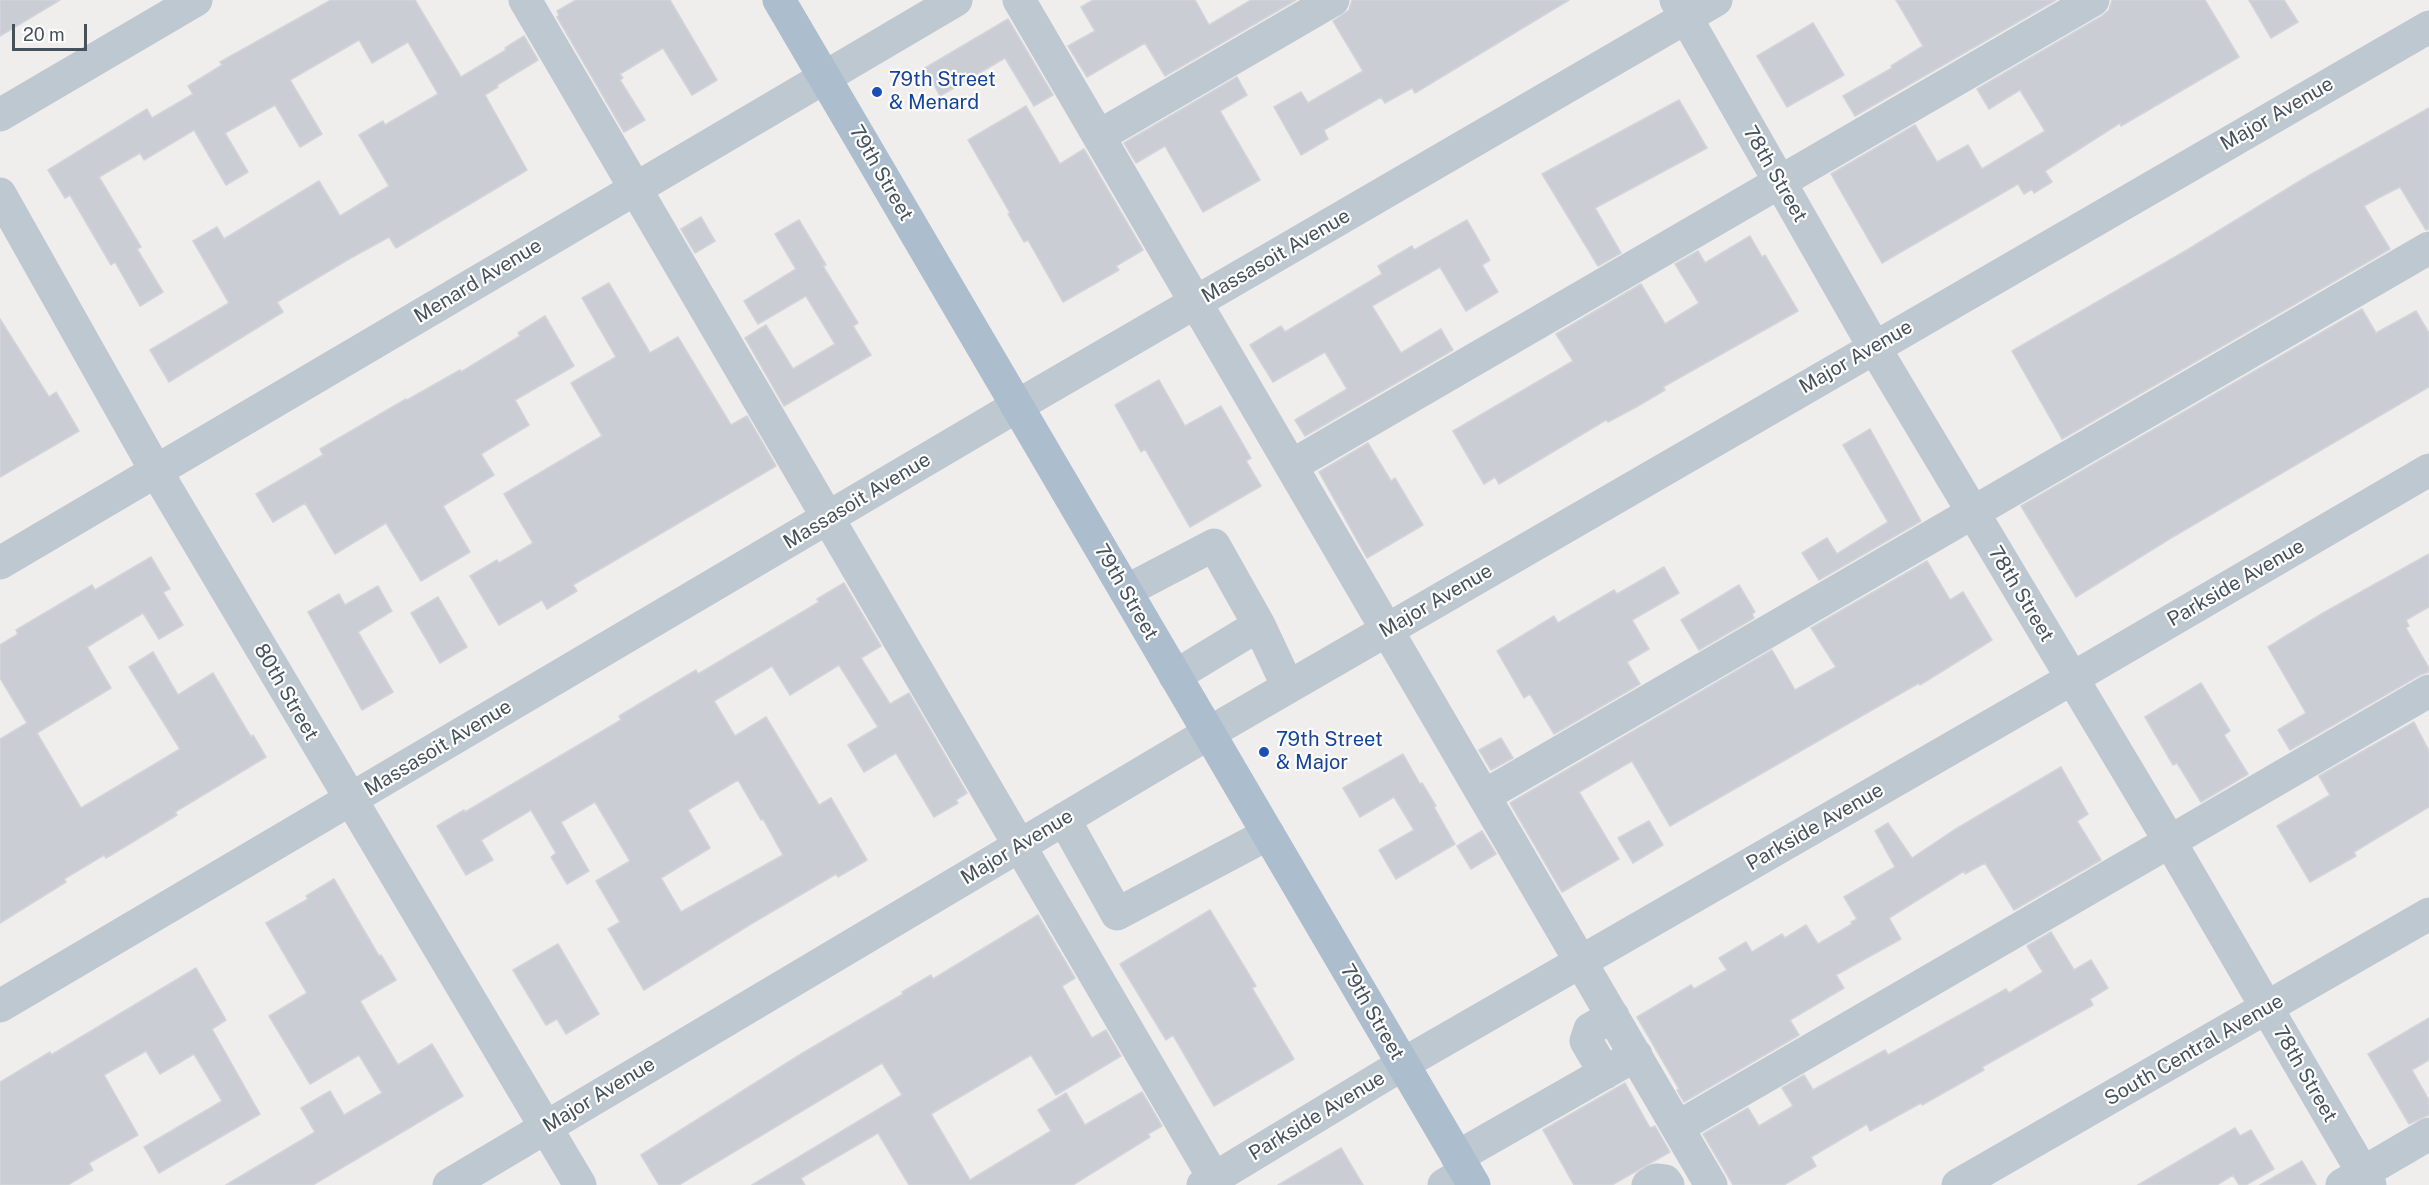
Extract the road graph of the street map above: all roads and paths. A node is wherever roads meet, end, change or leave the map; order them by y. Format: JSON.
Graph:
{"nodes":[{"id":1,"x":196,"y":0,"type":"edge"},
{"id":2,"x":525,"y":0,"type":"edge"},
{"id":3,"x":779,"y":0,"type":"edge"},
{"id":4,"x":956,"y":0,"type":"edge"},
{"id":5,"x":1019,"y":0,"type":"edge"},
{"id":6,"x":1333,"y":0,"type":"edge"},
{"id":7,"x":1716,"y":0,"type":"edge"},
{"id":8,"x":2092,"y":0,"type":"edge"},
{"id":9,"x":1681,"y":9,"type":"edge"},
{"id":10,"x":2429,"y":27,"type":"edge"},
{"id":11,"x":824,"y":76,"type":"junction"},
{"id":12,"x":0,"y":115,"type":"edge"},
{"id":13,"x":1099,"y":136,"type":"junction"},
{"id":14,"x":1779,"y":182,"type":"junction"},
{"id":15,"x":635,"y":188,"type":"junction"},
{"id":16,"x":0,"y":194,"type":"edge"},
{"id":17,"x":2429,"y":248,"type":"edge"},
{"id":18,"x":1196,"y":302,"type":"junction"},
{"id":19,"x":1874,"y":347,"type":"junction"},
{"id":20,"x":1017,"y":406,"type":"junction"},
{"id":21,"x":1291,"y":466,"type":"junction"},
{"id":22,"x":2429,"y":470,"type":"edge"},
{"id":23,"x":156,"y":471,"type":"junction"},
{"id":24,"x":1973,"y":514,"type":"junction"},
{"id":25,"x":828,"y":518,"type":"junction"},
{"id":26,"x":0,"y":563,"type":"edge"},
{"id":27,"x":1126,"y":591,"type":"junction"},
{"id":28,"x":1259,"y":625,"type":"junction"},
{"id":29,"x":1387,"y":629,"type":"junction"},
{"id":30,"x":1175,"y":676,"type":"junction"},
{"id":31,"x":2072,"y":679,"type":"junction"},
{"id":32,"x":1288,"y":687,"type":"junction"},
{"id":33,"x":2429,"y":690,"type":"edge"},
{"id":34,"x":1209,"y":733,"type":"junction"},
{"id":35,"x":1484,"y":796,"type":"junction"},
{"id":36,"x":350,"y":800,"type":"junction"},
{"id":37,"x":1064,"y":819,"type":"junction"},
{"id":38,"x":1268,"y":834,"type":"junction"},
{"id":39,"x":2169,"y":840,"type":"junction"},
{"id":40,"x":1019,"y":845,"type":"junction"},
{"id":41,"x":2429,"y":914,"type":"edge"},
{"id":42,"x":1581,"y":961,"type":"junction"},
{"id":43,"x":0,"y":1006,"type":"edge"},
{"id":44,"x":2268,"y":1008,"type":"junction"},
{"id":45,"x":1612,"y":1016,"type":"junction"},
{"id":46,"x":1636,"y":1055,"type":"junction"},
{"id":47,"x":1403,"y":1064,"type":"junction"},
{"id":48,"x":1605,"y":1073,"type":"junction"},
{"id":49,"x":546,"y":1127,"type":"junction"},
{"id":50,"x":1678,"y":1127,"type":"junction"},
{"id":51,"x":2429,"y":1134,"type":"edge"},
{"id":52,"x":1460,"y":1175,"type":"edge"},
{"id":53,"x":2358,"y":1181,"type":"edge"},
{"id":54,"x":1211,"y":1183,"type":"edge"},
{"id":55,"x":449,"y":1185,"type":"edge"},
{"id":56,"x":580,"y":1185,"type":"edge"},
{"id":57,"x":1648,"y":1185,"type":"edge"},
{"id":58,"x":1668,"y":1185,"type":"edge"},
{"id":59,"x":1711,"y":1185,"type":"edge"},
{"id":60,"x":1958,"y":1185,"type":"edge"}],
"edges":[{"from":1,"to":12,"type":"street"},
{"from":2,"to":15,"type":"street"},
{"from":3,"to":11,"type":"main road","name":"79th Street"},
{"from":4,"to":11,"type":"street","name":"Menard Avenue"},
{"from":5,"to":13,"type":"street"},
{"from":6,"to":13,"type":"street"},
{"from":7,"to":9,"type":"street","name":"Massasoit Avenue"},
{"from":8,"to":14,"type":"street"},
{"from":9,"to":14,"type":"street","name":"78th Street"},
{"from":9,"to":18,"type":"street","name":"Massasoit Avenue"},
{"from":10,"to":19,"type":"street","name":"Major Avenue"},
{"from":11,"to":15,"type":"street","name":"Menard Avenue"},
{"from":11,"to":20,"type":"main road","name":"79th Street"},
{"from":13,"to":18,"type":"street"},
{"from":14,"to":19,"type":"street","name":"78th Street"},
{"from":14,"to":21,"type":"street"},
{"from":15,"to":23,"type":"street","name":"Menard Avenue"},
{"from":15,"to":25,"type":"street"},
{"from":16,"to":23,"type":"street","name":"80th Street"},
{"from":17,"to":24,"type":"street"},
{"from":18,"to":20,"type":"street","name":"Massasoit Avenue"},
{"from":18,"to":21,"type":"street"},
{"from":19,"to":24,"type":"street","name":"78th Street"},
{"from":19,"to":29,"type":"street","name":"Major Avenue"},
{"from":20,"to":25,"type":"street","name":"Massasoit Avenue"},
{"from":20,"to":27,"type":"main road","name":"79th Street"},
{"from":21,"to":29,"type":"street"},
{"from":22,"to":31,"type":"street","name":"Parkside Avenue"},
{"from":23,"to":26,"type":"street","name":"Menard Avenue"},
{"from":23,"to":36,"type":"street","name":"80th Street"},
{"from":24,"to":31,"type":"street","name":"78th Street"},
{"from":24,"to":35,"type":"street"},
{"from":25,"to":36,"type":"street","name":"Massasoit Avenue"},
{"from":25,"to":40,"type":"street"},
{"from":27,"to":28,"type":"street"},
{"from":27,"to":30,"type":"main road","name":"79th Street"},
{"from":28,"to":30,"type":"street"},
{"from":28,"to":32,"type":"street"},
{"from":29,"to":32,"type":"street","name":"Major Avenue"},
{"from":29,"to":35,"type":"street"},
{"from":30,"to":34,"type":"main road","name":"79th Street"},
{"from":31,"to":39,"type":"street","name":"78th Street"},
{"from":31,"to":42,"type":"street","name":"Parkside Avenue"},
{"from":32,"to":34,"type":"street","name":"Major Avenue"},
{"from":33,"to":39,"type":"street"},
{"from":34,"to":37,"type":"street","name":"Major Avenue"},
{"from":34,"to":38,"type":"main road","name":"79th Street"},
{"from":35,"to":42,"type":"street"},
{"from":36,"to":43,"type":"street","name":"Massasoit Avenue"},
{"from":36,"to":49,"type":"street","name":"80th Street"},
{"from":37,"to":38,"type":"street"},
{"from":37,"to":40,"type":"street","name":"Major Avenue"},
{"from":38,"to":47,"type":"main road","name":"79th Street"},
{"from":39,"to":44,"type":"street","name":"78th Street"},
{"from":39,"to":50,"type":"street"},
{"from":40,"to":49,"type":"street","name":"Major Avenue"},
{"from":40,"to":54,"type":"street"},
{"from":41,"to":44,"type":"street","name":"South Central Avenue"},
{"from":42,"to":45,"type":"street"},
{"from":42,"to":47,"type":"street","name":"Parkside Avenue"},
{"from":44,"to":53,"type":"street","name":"78th Street"},
{"from":44,"to":60,"type":"street","name":"South Central Avenue"},
{"from":45,"to":46,"type":"street"},
{"from":45,"to":48,"type":"street"},
{"from":46,"to":48,"type":"street"},
{"from":46,"to":50,"type":"street"},
{"from":47,"to":52,"type":"main road","name":"79th Street"},
{"from":47,"to":54,"type":"street","name":"Parkside Avenue"},
{"from":48,"to":52,"type":"street"},
{"from":49,"to":55,"type":"street","name":"Major Avenue"},
{"from":49,"to":56,"type":"street","name":"80th Street"},
{"from":50,"to":59,"type":"street"},
{"from":51,"to":53,"type":"street"},
{"from":57,"to":58,"type":"street"}]}
